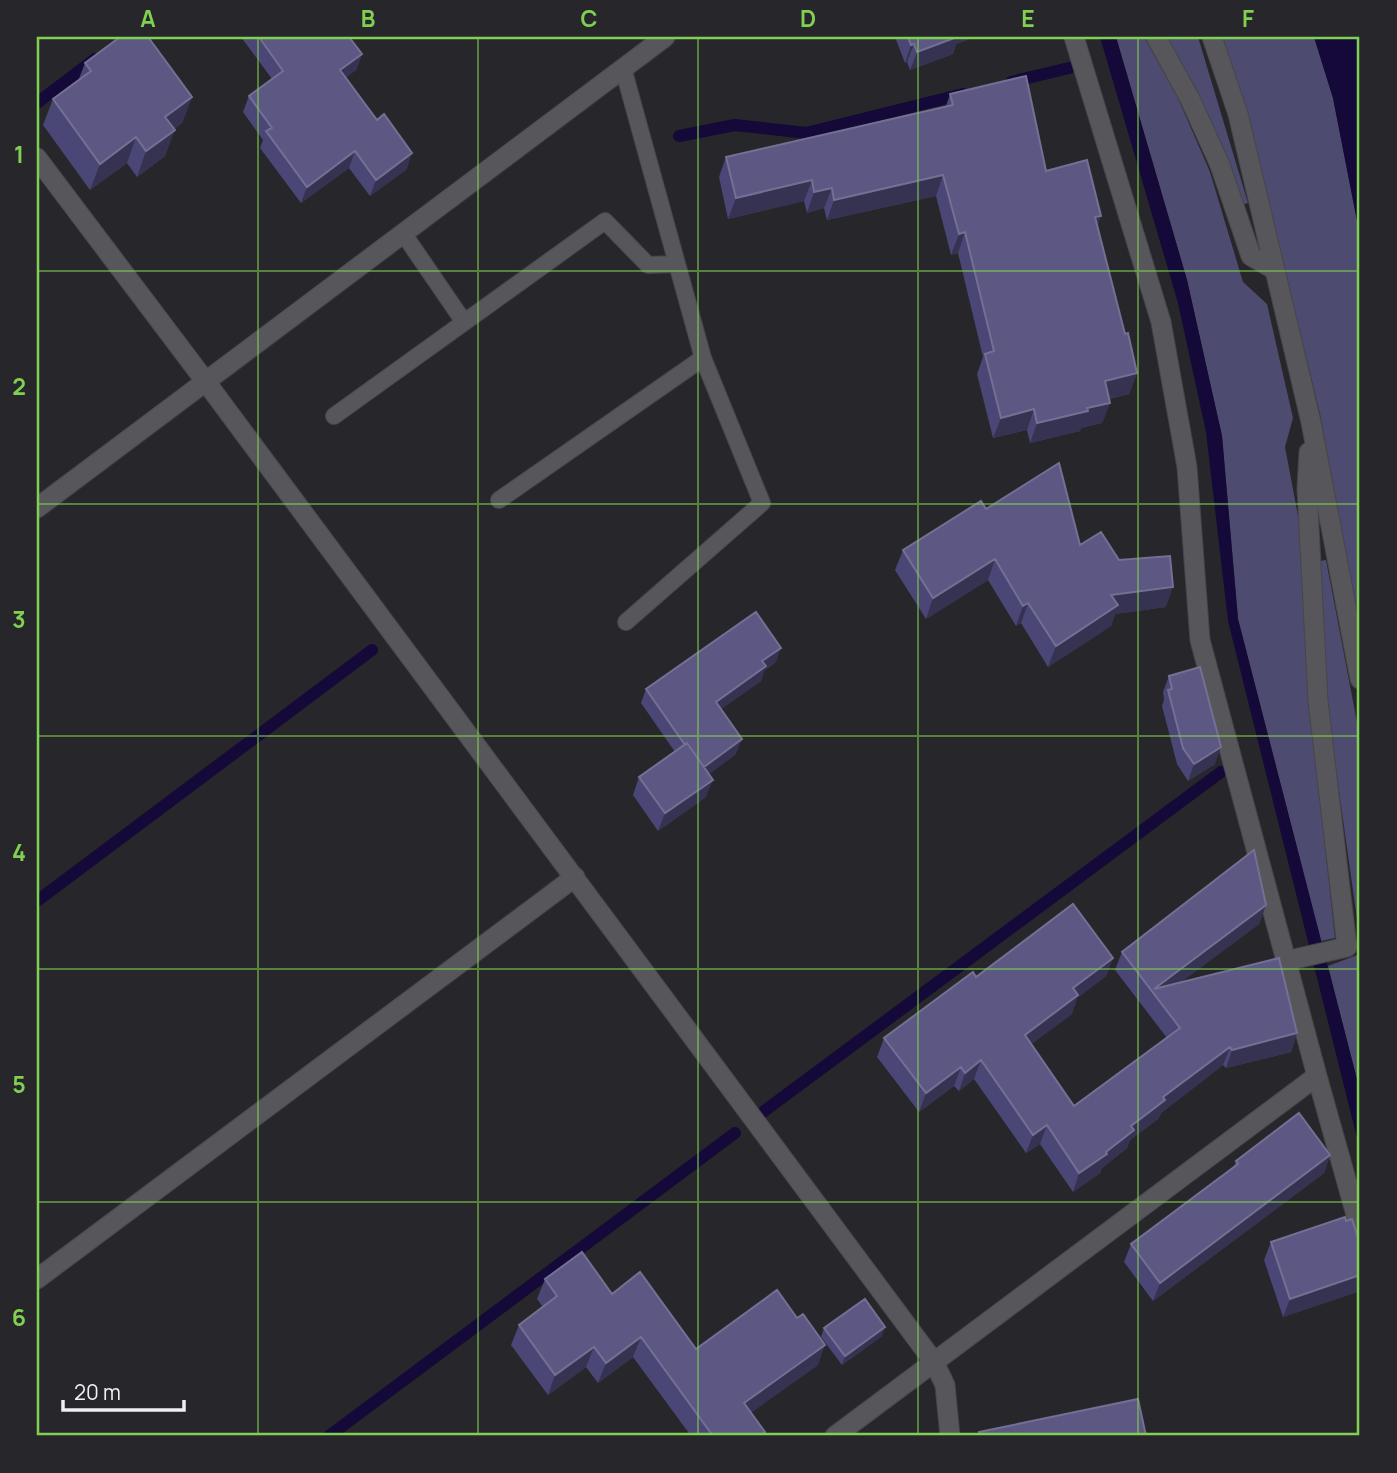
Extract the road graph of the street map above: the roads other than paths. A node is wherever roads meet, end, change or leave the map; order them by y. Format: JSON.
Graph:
{"nodes":[{"id":1,"x":664,"y":37,"type":"edge"},
{"id":2,"x":1074,"y":37,"type":"edge"},
{"id":3,"x":1156,"y":37,"type":"edge"},
{"id":4,"x":1212,"y":37,"type":"edge"},
{"id":5,"x":622,"y":68,"type":"junction"},
{"id":6,"x":37,"y":158,"type":"edge"},
{"id":7,"x":403,"y":233,"type":"junction"},
{"id":8,"x":677,"y":264,"type":"junction"},
{"id":9,"x":1275,"y":270,"type":"junction"},
{"id":10,"x":464,"y":322,"type":"junction"},
{"id":11,"x":703,"y":358,"type":"junction"},
{"id":12,"x":206,"y":382,"type":"junction"},
{"id":13,"x":334,"y":416,"type":"dead end"},
{"id":14,"x":1311,"y":422,"type":"junction"},
{"id":15,"x":499,"y":500,"type":"dead end"},
{"id":16,"x":37,"y":508,"type":"edge"},
{"id":17,"x":626,"y":622,"type":"dead end"},
{"id":18,"x":1360,"y":679,"type":"edge"},
{"id":19,"x":575,"y":877,"type":"junction"},
{"id":20,"x":1293,"y":960,"type":"junction"},
{"id":21,"x":1317,"y":1076,"type":"junction"},
{"id":22,"x":1360,"y":1229,"type":"edge"},
{"id":23,"x":37,"y":1279,"type":"edge"},
{"id":24,"x":934,"y":1362,"type":"junction"},
{"id":25,"x":835,"y":1436,"type":"edge"},
{"id":26,"x":950,"y":1436,"type":"edge"}],
"edges":[{"from":1,"to":5,"type":"street"},
{"from":2,"to":20,"type":"street"},
{"from":3,"to":9,"type":"street"},
{"from":4,"to":9,"type":"street"},
{"from":5,"to":7,"type":"street"},
{"from":5,"to":8,"type":"lane"},
{"from":6,"to":12,"type":"street"},
{"from":7,"to":10,"type":"lane"},
{"from":7,"to":12,"type":"street"},
{"from":8,"to":10,"type":"lane"},
{"from":8,"to":11,"type":"lane"},
{"from":9,"to":14,"type":"street"},
{"from":10,"to":13,"type":"lane"},
{"from":11,"to":15,"type":"lane"},
{"from":11,"to":17,"type":"lane"},
{"from":12,"to":16,"type":"street"},
{"from":12,"to":19,"type":"street"},
{"from":14,"to":18,"type":"street"},
{"from":14,"to":20,"type":"street"},
{"from":19,"to":23,"type":"street"},
{"from":19,"to":24,"type":"street"},
{"from":20,"to":21,"type":"street"},
{"from":21,"to":22,"type":"street"},
{"from":21,"to":24,"type":"street"},
{"from":24,"to":25,"type":"street"},
{"from":24,"to":26,"type":"street"}]}
